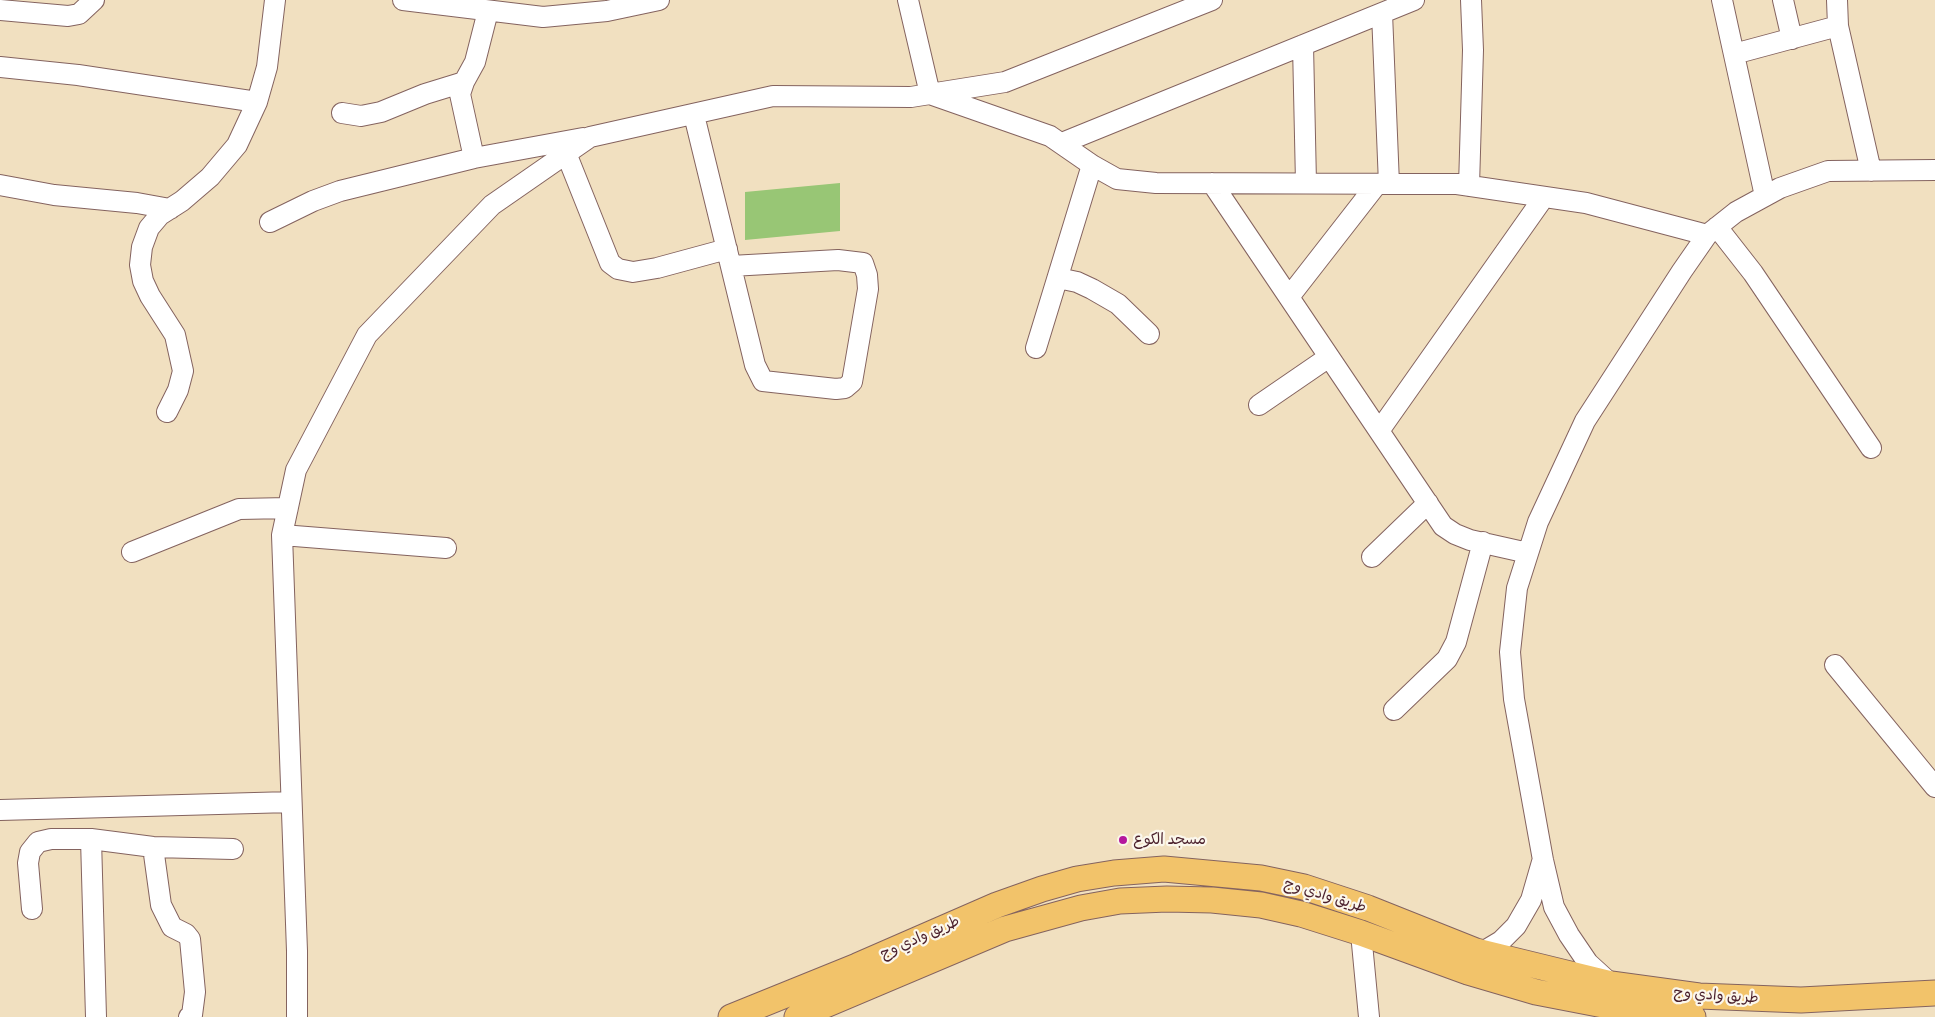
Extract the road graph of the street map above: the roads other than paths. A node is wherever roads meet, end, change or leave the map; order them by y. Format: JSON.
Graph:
{"nodes":[{"id":1,"x":94,"y":0,"type":"edge"},
{"id":2,"x":275,"y":0,"type":"edge"},
{"id":3,"x":403,"y":0,"type":"edge"},
{"id":4,"x":659,"y":0,"type":"edge"},
{"id":5,"x":908,"y":0,"type":"edge"},
{"id":6,"x":1212,"y":0,"type":"edge"},
{"id":7,"x":1414,"y":0,"type":"edge"},
{"id":8,"x":1471,"y":0,"type":"edge"},
{"id":9,"x":1722,"y":0,"type":"edge"},
{"id":10,"x":1783,"y":0,"type":"edge"},
{"id":11,"x":1837,"y":0,"type":"edge"},
{"id":12,"x":543,"y":8,"type":"edge"},
{"id":13,"x":0,"y":10,"type":"edge"},
{"id":14,"x":488,"y":11,"type":"junction"},
{"id":15,"x":1382,"y":13,"type":"junction"},
{"id":16,"x":1838,"y":26,"type":"junction"},
{"id":17,"x":1792,"y":39,"type":"junction"},
{"id":18,"x":1303,"y":45,"type":"junction"},
{"id":19,"x":1734,"y":54,"type":"junction"},
{"id":20,"x":0,"y":66,"type":"edge"},
{"id":21,"x":464,"y":82,"type":"junction"},
{"id":22,"x":930,"y":94,"type":"junction"},
{"id":23,"x":257,"y":102,"type":"junction"},
{"id":24,"x":342,"y":113,"type":"dead end"},
{"id":25,"x":694,"y":115,"type":"junction"},
{"id":26,"x":590,"y":137,"type":"junction"},
{"id":27,"x":1062,"y":143,"type":"junction"},
{"id":28,"x":566,"y":154,"type":"junction"},
{"id":29,"x":474,"y":158,"type":"junction"},
{"id":30,"x":1092,"y":165,"type":"junction"},
{"id":31,"x":1935,"y":170,"type":"edge"},
{"id":32,"x":1871,"y":171,"type":"junction"},
{"id":33,"x":1212,"y":183,"type":"junction"},
{"id":34,"x":1306,"y":183,"type":"junction"},
{"id":35,"x":1383,"y":184,"type":"junction"},
{"id":36,"x":0,"y":185,"type":"edge"},
{"id":37,"x":1469,"y":186,"type":"junction"},
{"id":38,"x":1765,"y":196,"type":"junction"},
{"id":39,"x":1544,"y":197,"type":"junction"},
{"id":40,"x":170,"y":209,"type":"junction"},
{"id":41,"x":270,"y":222,"type":"dead end"},
{"id":42,"x":1712,"y":231,"type":"junction"},
{"id":43,"x":729,"y":258,"type":"junction"},
{"id":44,"x":1058,"y":278,"type":"junction"},
{"id":45,"x":1289,"y":297,"type":"junction"},
{"id":46,"x":1149,"y":334,"type":"dead end"},
{"id":47,"x":1036,"y":348,"type":"dead end"},
{"id":48,"x":1329,"y":357,"type":"junction"},
{"id":49,"x":1259,"y":405,"type":"dead end"},
{"id":50,"x":167,"y":412,"type":"dead end"},
{"id":51,"x":1379,"y":431,"type":"junction"},
{"id":52,"x":1871,"y":448,"type":"dead end"},
{"id":53,"x":1428,"y":503,"type":"junction"},
{"id":54,"x":288,"y":508,"type":"junction"},
{"id":55,"x":282,"y":535,"type":"junction"},
{"id":56,"x":1483,"y":542,"type":"junction"},
{"id":57,"x":446,"y":548,"type":"dead end"},
{"id":58,"x":132,"y":552,"type":"dead end"},
{"id":59,"x":1528,"y":553,"type":"junction"},
{"id":60,"x":1372,"y":557,"type":"dead end"},
{"id":61,"x":1835,"y":665,"type":"dead end"},
{"id":62,"x":1394,"y":710,"type":"dead end"},
{"id":63,"x":1935,"y":787,"type":"edge"},
{"id":64,"x":291,"y":802,"type":"junction"},
{"id":65,"x":0,"y":810,"type":"edge"},
{"id":66,"x":91,"y":839,"type":"junction"},
{"id":67,"x":153,"y":847,"type":"junction"},
{"id":68,"x":234,"y":849,"type":"dead end"},
{"id":69,"x":1543,"y":860,"type":"junction"},
{"id":70,"x":32,"y":909,"type":"dead end"},
{"id":71,"x":1361,"y":933,"type":"junction"},
{"id":72,"x":1476,"y":951,"type":"junction"},
{"id":73,"x":1611,"y":984,"type":"junction"},
{"id":74,"x":1935,"y":992,"type":"edge"},
{"id":75,"x":96,"y":1017,"type":"edge"},
{"id":76,"x":189,"y":1017,"type":"edge"},
{"id":77,"x":297,"y":1017,"type":"edge"},
{"id":78,"x":731,"y":1017,"type":"edge"},
{"id":79,"x":797,"y":1017,"type":"edge"},
{"id":80,"x":1369,"y":1017,"type":"edge"},
{"id":81,"x":1693,"y":1017,"type":"edge"}],
"edges":[{"from":1,"to":13,"type":"street"},
{"from":2,"to":23,"type":"street"},
{"from":3,"to":14,"type":"street"},
{"from":4,"to":12,"type":"street"},
{"from":5,"to":22,"type":"street"},
{"from":6,"to":22,"type":"street"},
{"from":7,"to":15,"type":"street"},
{"from":8,"to":37,"type":"street"},
{"from":9,"to":19,"type":"street"},
{"from":10,"to":17,"type":"street"},
{"from":11,"to":16,"type":"street"},
{"from":12,"to":14,"type":"street"},
{"from":14,"to":21,"type":"street"},
{"from":15,"to":18,"type":"street"},
{"from":15,"to":35,"type":"street"},
{"from":16,"to":17,"type":"street"},
{"from":16,"to":32,"type":"street"},
{"from":17,"to":19,"type":"street"},
{"from":18,"to":27,"type":"street"},
{"from":18,"to":34,"type":"street"},
{"from":19,"to":38,"type":"street"},
{"from":20,"to":23,"type":"street"},
{"from":21,"to":24,"type":"street"},
{"from":21,"to":29,"type":"street"},
{"from":22,"to":25,"type":"street"},
{"from":22,"to":27,"type":"street"},
{"from":23,"to":40,"type":"street"},
{"from":25,"to":26,"type":"street"},
{"from":25,"to":43,"type":"street"},
{"from":26,"to":28,"type":"street"},
{"from":26,"to":29,"type":"street"},
{"from":27,"to":30,"type":"street"},
{"from":28,"to":43,"type":"street"},
{"from":28,"to":54,"type":"street"},
{"from":29,"to":41,"type":"street"},
{"from":30,"to":33,"type":"street"},
{"from":30,"to":44,"type":"street"},
{"from":31,"to":32,"type":"street"},
{"from":32,"to":38,"type":"street"},
{"from":33,"to":34,"type":"street"},
{"from":33,"to":45,"type":"street"},
{"from":34,"to":35,"type":"street"},
{"from":35,"to":37,"type":"street"},
{"from":35,"to":45,"type":"street"},
{"from":36,"to":40,"type":"street"},
{"from":37,"to":39,"type":"street"},
{"from":38,"to":42,"type":"street"},
{"from":39,"to":42,"type":"street"},
{"from":39,"to":51,"type":"street"},
{"from":40,"to":50,"type":"street"},
{"from":42,"to":52,"type":"street"},
{"from":42,"to":59,"type":"street"},
{"from":43,"to":43,"type":"street"},
{"from":44,"to":46,"type":"street"},
{"from":44,"to":47,"type":"street"},
{"from":45,"to":48,"type":"street"},
{"from":48,"to":49,"type":"street"},
{"from":48,"to":51,"type":"street"},
{"from":51,"to":53,"type":"street"},
{"from":53,"to":56,"type":"street"},
{"from":53,"to":60,"type":"street"},
{"from":54,"to":55,"type":"street"},
{"from":54,"to":58,"type":"street"},
{"from":55,"to":57,"type":"street"},
{"from":55,"to":64,"type":"street"},
{"from":56,"to":59,"type":"street"},
{"from":56,"to":62,"type":"street"},
{"from":59,"to":69,"type":"street"},
{"from":61,"to":63,"type":"street"},
{"from":64,"to":65,"type":"street"},
{"from":64,"to":77,"type":"street"},
{"from":66,"to":67,"type":"street"},
{"from":66,"to":70,"type":"street"},
{"from":66,"to":75,"type":"street"},
{"from":67,"to":68,"type":"street"},
{"from":67,"to":76,"type":"street"},
{"from":69,"to":72,"type":"street"},
{"from":69,"to":73,"type":"street"},
{"from":71,"to":79,"type":"main road","name":"طريق وادي وج"},
{"from":71,"to":80,"type":"street"},
{"from":71,"to":81,"type":"main road","name":"طريق وادي وج"},
{"from":72,"to":73,"type":"main road","name":"طريق وادي وج"},
{"from":72,"to":78,"type":"main road","name":"طريق وادي وج"},
{"from":73,"to":74,"type":"main road","name":"طريق وادي وج"}]}
